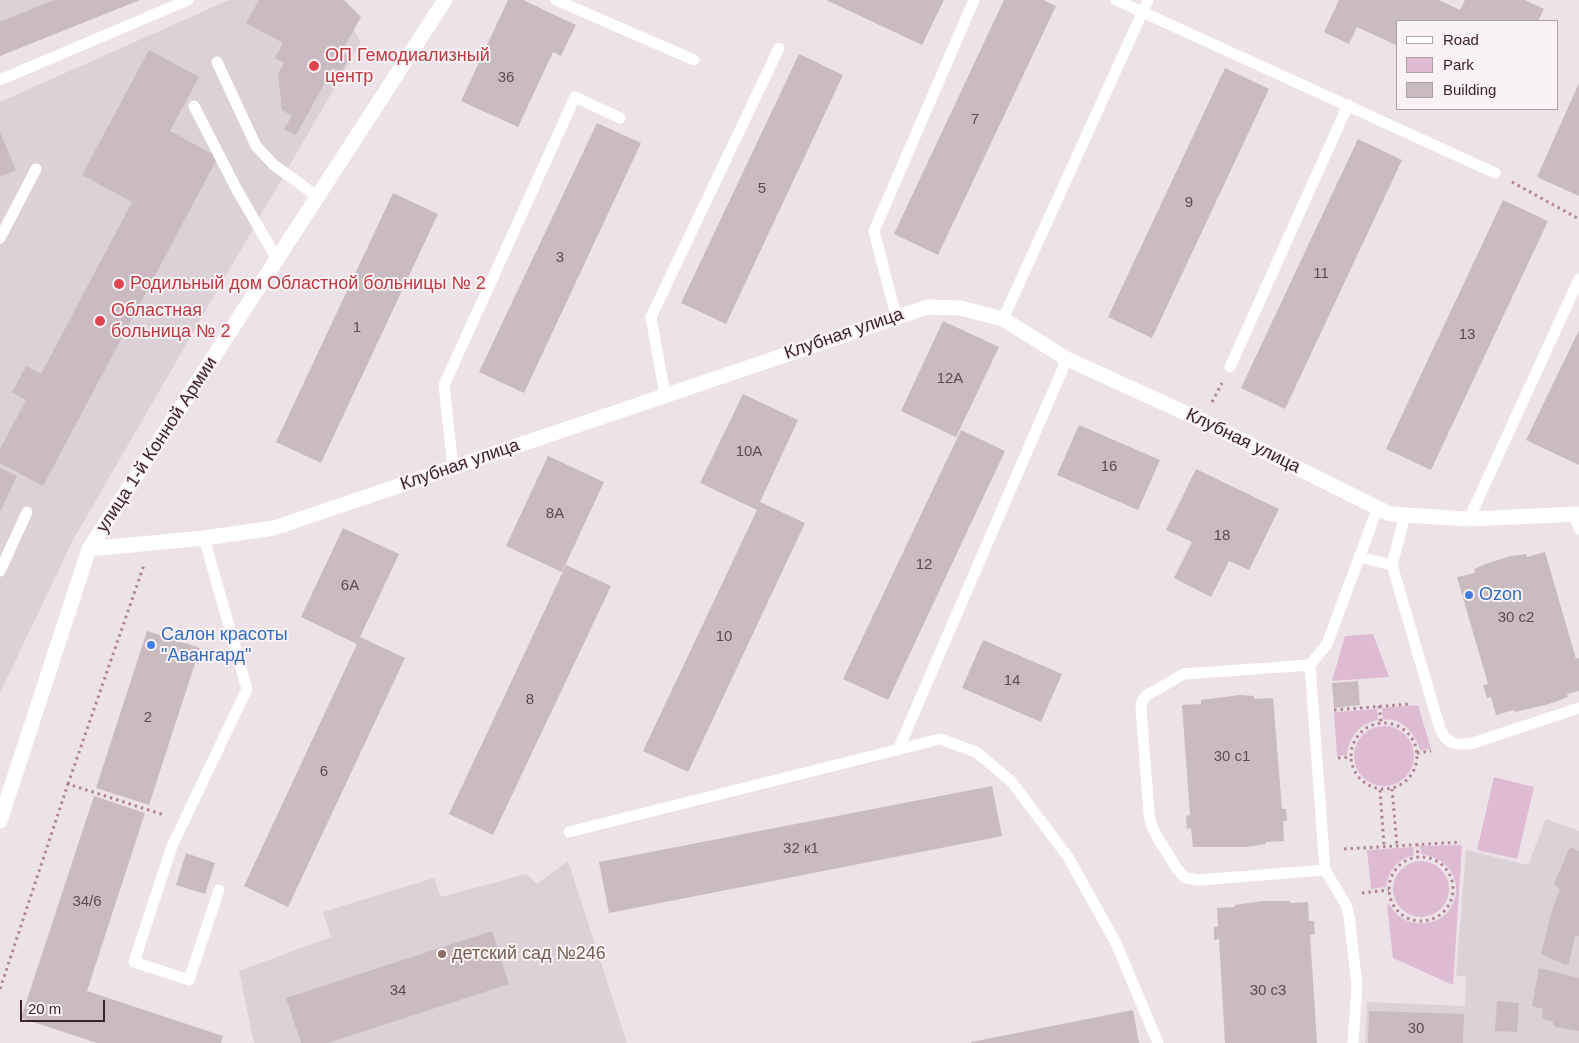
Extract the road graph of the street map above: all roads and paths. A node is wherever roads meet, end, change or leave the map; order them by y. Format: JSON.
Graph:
{"nodes":[{"id":1,"x":188,"y":0,"type":"edge"},
{"id":2,"x":446,"y":0,"type":"edge"},
{"id":3,"x":556,"y":0,"type":"edge"},
{"id":4,"x":974,"y":0,"type":"edge"},
{"id":5,"x":1116,"y":0,"type":"edge"},
{"id":6,"x":1148,"y":0,"type":"edge"},
{"id":7,"x":1142,"y":12,"type":"junction"},
{"id":8,"x":779,"y":48,"type":"dead end"},
{"id":9,"x":694,"y":60,"type":"dead end"},
{"id":10,"x":217,"y":62,"type":"dead end"},
{"id":11,"x":0,"y":80,"type":"edge"},
{"id":12,"x":1348,"y":105,"type":"junction"},
{"id":13,"x":194,"y":106,"type":"dead end"},
{"id":14,"x":620,"y":118,"type":"dead end"},
{"id":15,"x":36,"y":169,"type":"dead end"},
{"id":16,"x":1495,"y":173,"type":"joint"},
{"id":17,"x":318,"y":197,"type":"junction"},
{"id":18,"x":1579,"y":219,"type":"edge"},
{"id":19,"x":0,"y":238,"type":"edge"},
{"id":20,"x":277,"y":259,"type":"junction"},
{"id":21,"x":1579,"y":279,"type":"edge"},
{"id":22,"x":896,"y":316,"type":"junction"},
{"id":23,"x":1003,"y":319,"type":"junction"},
{"id":24,"x":1067,"y":359,"type":"junction"},
{"id":25,"x":1230,"y":367,"type":"joint"},
{"id":26,"x":665,"y":395,"type":"junction"},
{"id":27,"x":1203,"y":421,"type":"junction"},
{"id":28,"x":452,"y":468,"type":"junction"},
{"id":29,"x":1378,"y":507,"type":"junction"},
{"id":30,"x":28,"y":512,"type":"dead end"},
{"id":31,"x":1576,"y":514,"type":"edge"},
{"id":32,"x":1405,"y":515,"type":"junction"},
{"id":33,"x":1468,"y":519,"type":"junction"},
{"id":34,"x":1579,"y":529,"type":"edge"},
{"id":35,"x":204,"y":538,"type":"junction"},
{"id":36,"x":151,"y":543,"type":"junction"},
{"id":37,"x":89,"y":549,"type":"junction"},
{"id":38,"x":1359,"y":557,"type":"junction"},
{"id":39,"x":1392,"y":565,"type":"junction"},
{"id":40,"x":0,"y":571,"type":"edge"},
{"id":41,"x":1310,"y":664,"type":"junction"},
{"id":42,"x":1432,"y":703,"type":"junction"},
{"id":43,"x":1379,"y":706,"type":"junction"},
{"id":44,"x":1579,"y":708,"type":"edge"},
{"id":45,"x":1313,"y":712,"type":"junction"},
{"id":46,"x":1381,"y":724,"type":"junction"},
{"id":47,"x":898,"y":750,"type":"junction"},
{"id":48,"x":68,"y":784,"type":"junction"},
{"id":49,"x":1392,"y":789,"type":"junction"},
{"id":50,"x":1380,"y":790,"type":"junction"},
{"id":51,"x":0,"y":820,"type":"edge"},
{"id":52,"x":183,"y":822,"type":"junction"},
{"id":53,"x":570,"y":832,"type":"dead end"},
{"id":54,"x":1461,"y":842,"type":"dead end"},
{"id":55,"x":1417,"y":844,"type":"junction"},
{"id":56,"x":1384,"y":845,"type":"junction"},
{"id":57,"x":1397,"y":845,"type":"junction"},
{"id":58,"x":1324,"y":850,"type":"junction"},
{"id":59,"x":1418,"y":857,"type":"junction"},
{"id":60,"x":1326,"y":870,"type":"junction"},
{"id":61,"x":219,"y":890,"type":"dead end"},
{"id":62,"x":0,"y":989,"type":"edge"},
{"id":63,"x":1158,"y":1043,"type":"edge"},
{"id":64,"x":1353,"y":1043,"type":"edge"}],
"edges":[{"from":1,"to":11,"type":"lane"},
{"from":2,"to":17,"type":"street","name":"улица 1-й Конной Армии"},
{"from":3,"to":9,"type":"lane"},
{"from":4,"to":22,"type":"lane"},
{"from":5,"to":7,"type":"lane"},
{"from":6,"to":7,"type":"lane"},
{"from":7,"to":12,"type":"lane"},
{"from":7,"to":23,"type":"lane"},
{"from":8,"to":26,"type":"lane"},
{"from":10,"to":17,"type":"lane"},
{"from":12,"to":16,"type":"lane"},
{"from":12,"to":25,"type":"lane"},
{"from":13,"to":20,"type":"lane"},
{"from":14,"to":28,"type":"lane"},
{"from":15,"to":19,"type":"lane"},
{"from":16,"to":18,"type":"path"},
{"from":17,"to":20,"type":"street","name":"улица 1-й Конной Армии"},
{"from":20,"to":37,"type":"street","name":"улица 1-й Конной Армии"},
{"from":21,"to":33,"type":"lane"},
{"from":22,"to":23,"type":"street","name":"Клубная улица"},
{"from":22,"to":26,"type":"street","name":"Клубная улица"},
{"from":23,"to":24,"type":"street","name":"Клубная улица"},
{"from":24,"to":27,"type":"street","name":"Клубная улица"},
{"from":24,"to":47,"type":"lane"},
{"from":25,"to":27,"type":"path"},
{"from":26,"to":28,"type":"street","name":"Клубная улица"},
{"from":27,"to":29,"type":"street","name":"Клубная улица"},
{"from":28,"to":35,"type":"street","name":"Клубная улица"},
{"from":29,"to":32,"type":"street","name":"Клубная улица"},
{"from":29,"to":38,"type":"lane"},
{"from":30,"to":40,"type":"lane"},
{"from":31,"to":33,"type":"street","name":"Клубная улица"},
{"from":31,"to":34,"type":"lane"},
{"from":32,"to":33,"type":"street","name":"Клубная улица"},
{"from":32,"to":39,"type":"lane"},
{"from":35,"to":36,"type":"street","name":"Клубная улица"},
{"from":35,"to":52,"type":"lane"},
{"from":36,"to":37,"type":"street","name":"Клубная улица"},
{"from":36,"to":48,"type":"path"},
{"from":37,"to":51,"type":"street","name":"улица 1-й Конной Армии"},
{"from":38,"to":39,"type":"lane"},
{"from":38,"to":41,"type":"lane"},
{"from":39,"to":42,"type":"lane"},
{"from":41,"to":45,"type":"lane"},
{"from":41,"to":60,"type":"lane"},
{"from":42,"to":43,"type":"path"},
{"from":42,"to":44,"type":"lane"},
{"from":43,"to":45,"type":"path"},
{"from":43,"to":46,"type":"path"},
{"from":45,"to":58,"type":"lane"},
{"from":46,"to":49,"type":"path"},
{"from":46,"to":50,"type":"path"},
{"from":47,"to":53,"type":"lane"},
{"from":47,"to":63,"type":"lane"},
{"from":48,"to":52,"type":"path"},
{"from":48,"to":62,"type":"path"},
{"from":49,"to":50,"type":"path"},
{"from":49,"to":57,"type":"path"},
{"from":50,"to":56,"type":"path"},
{"from":52,"to":61,"type":"lane"},
{"from":54,"to":55,"type":"path"},
{"from":55,"to":57,"type":"path"},
{"from":55,"to":59,"type":"path"},
{"from":56,"to":57,"type":"path"},
{"from":56,"to":58,"type":"path"},
{"from":58,"to":60,"type":"lane"},
{"from":59,"to":59,"type":"path"},
{"from":60,"to":64,"type":"lane"}]}
